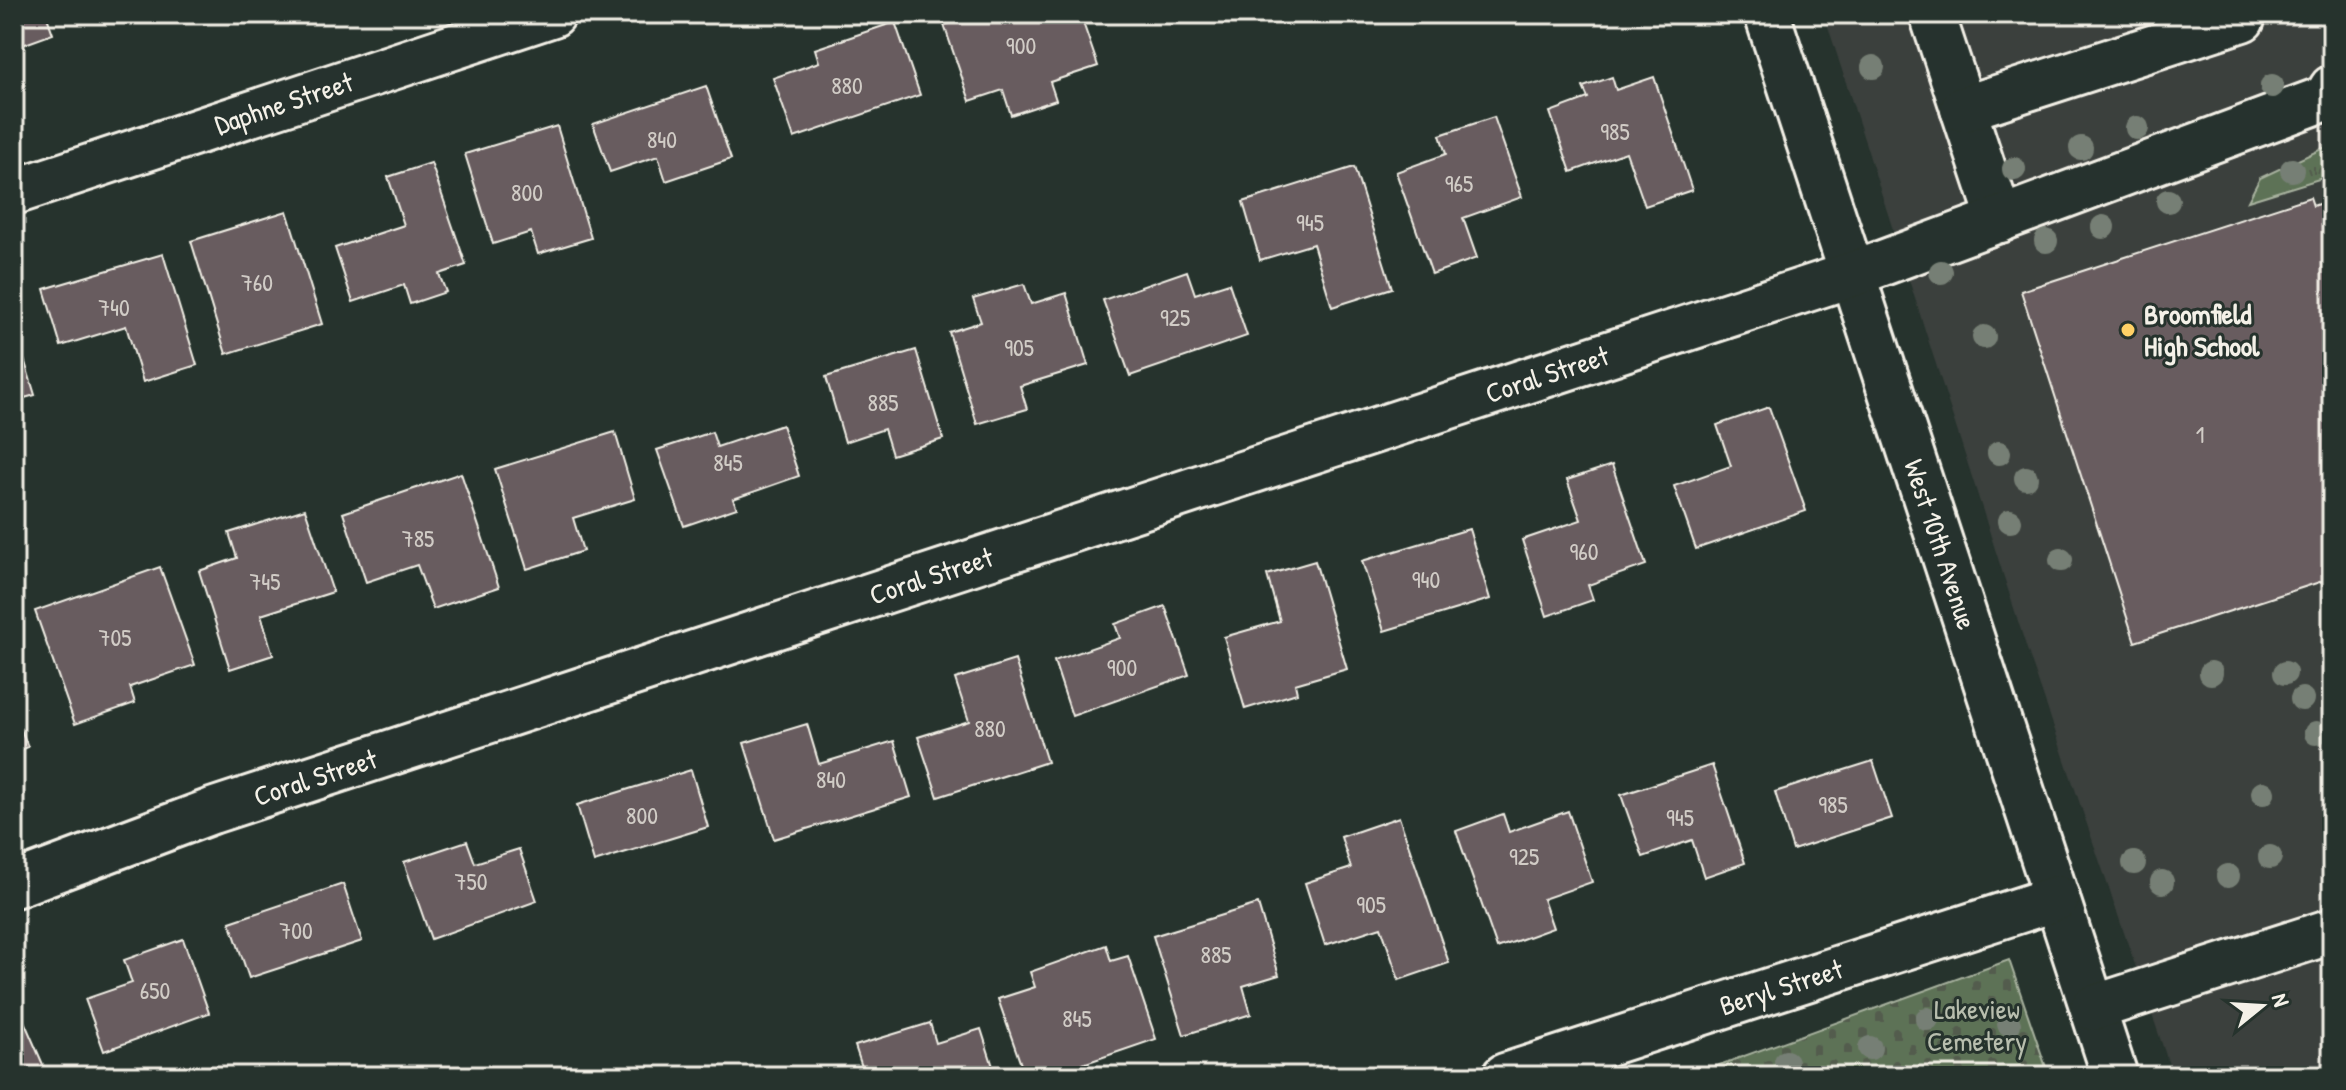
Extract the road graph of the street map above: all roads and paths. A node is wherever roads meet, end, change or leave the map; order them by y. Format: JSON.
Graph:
{"nodes":[{"id":1,"x":553,"y":14,"type":"edge"},
{"id":2,"x":1767,"y":14,"type":"edge"},
{"id":3,"x":1932,"y":14,"type":"edge"},
{"id":4,"x":2241,"y":14,"type":"edge"},
{"id":5,"x":2332,"y":88,"type":"edge"},
{"id":6,"x":1963,"y":109,"type":"junction"},
{"id":7,"x":14,"y":192,"type":"edge"},
{"id":8,"x":2000,"y":220,"type":"junction"},
{"id":9,"x":1853,"y":274,"type":"junction"},
{"id":10,"x":14,"y":885,"type":"edge"},
{"id":11,"x":2057,"y":898,"type":"junction"},
{"id":12,"x":2332,"y":931,"type":"edge"},
{"id":13,"x":2093,"y":1008,"type":"junction"},
{"id":14,"x":1505,"y":1076,"type":"edge"},
{"id":15,"x":2115,"y":1076,"type":"edge"}],
"edges":[{"from":1,"to":7,"type":"street","name":"Daphne Street"},
{"from":2,"to":9,"type":"street","name":"West 10th Avenue"},
{"from":3,"to":6,"type":"street"},
{"from":4,"to":6,"type":"street"},
{"from":5,"to":8,"type":"street","name":"Coral Street"},
{"from":6,"to":8,"type":"street"},
{"from":8,"to":9,"type":"street","name":"Coral Street"},
{"from":9,"to":10,"type":"street","name":"Coral Street"},
{"from":9,"to":11,"type":"street","name":"West 10th Avenue"},
{"from":11,"to":13,"type":"street","name":"West 10th Avenue"},
{"from":11,"to":14,"type":"street","name":"Beryl Street"},
{"from":12,"to":13,"type":"street"},
{"from":13,"to":15,"type":"street","name":"West 10th Avenue"}]}
